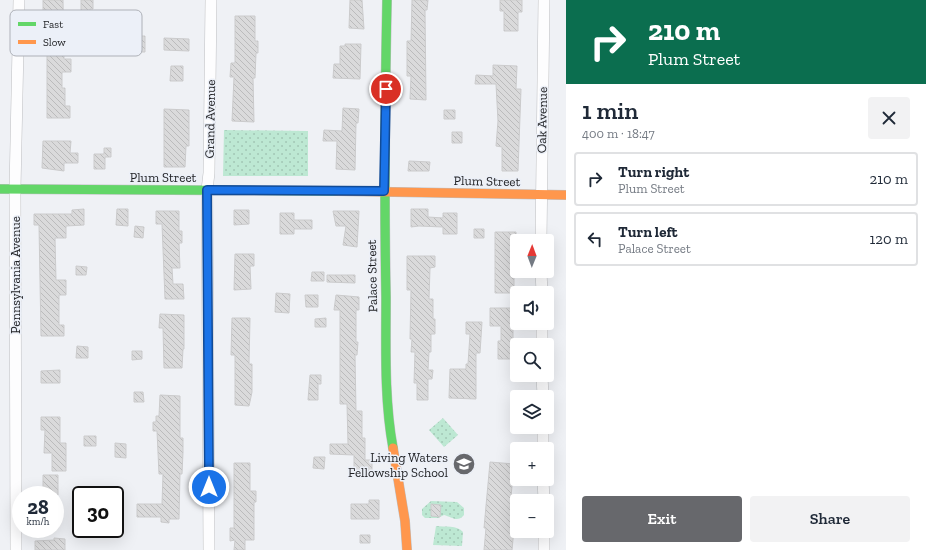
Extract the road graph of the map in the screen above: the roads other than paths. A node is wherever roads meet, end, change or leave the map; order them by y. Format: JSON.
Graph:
{"nodes":[{"id":1,"x":19,"y":0,"type":"edge"},
{"id":2,"x":211,"y":0,"type":"edge"},
{"id":3,"x":387,"y":0,"type":"edge"},
{"id":4,"x":544,"y":0,"type":"edge"},
{"id":5,"x":19,"y":10,"type":"edge"},
{"id":6,"x":18,"y":56,"type":"edge"},
{"id":7,"x":0,"y":189,"type":"edge"},
{"id":8,"x":15,"y":189,"type":"junction"},
{"id":9,"x":207,"y":190,"type":"junction"},
{"id":10,"x":384,"y":191,"type":"junction"},
{"id":11,"x":541,"y":195,"type":"junction"},
{"id":12,"x":566,"y":195,"type":"edge"},
{"id":13,"x":541,"y":234,"type":"edge"},
{"id":14,"x":544,"y":538,"type":"edge"},
{"id":15,"x":16,"y":550,"type":"edge"},
{"id":16,"x":209,"y":550,"type":"edge"},
{"id":17,"x":407,"y":550,"type":"edge"},
{"id":18,"x":544,"y":550,"type":"edge"}],
"edges":[{"from":1,"to":5,"type":"street","name":"Pennsylvania Avenue"},
{"from":2,"to":9,"type":"street","name":"Grand Avenue"},
{"from":3,"to":10,"type":"street","name":"Palace Street"},
{"from":4,"to":11,"type":"street","name":"Oak Avenue"},
{"from":6,"to":8,"type":"street","name":"Pennsylvania Avenue"},
{"from":7,"to":8,"type":"street","name":"Plum Street"},
{"from":8,"to":9,"type":"street","name":"Plum Street"},
{"from":8,"to":15,"type":"street","name":"Pennsylvania Avenue"},
{"from":9,"to":10,"type":"street","name":"Plum Street"},
{"from":9,"to":16,"type":"street","name":"Grand Avenue"},
{"from":10,"to":11,"type":"street","name":"Plum Street"},
{"from":10,"to":17,"type":"street","name":"Palace Street"},
{"from":11,"to":12,"type":"street","name":"Plum Street"},
{"from":11,"to":13,"type":"street","name":"Oak Avenue"},
{"from":14,"to":18,"type":"street"}]}
